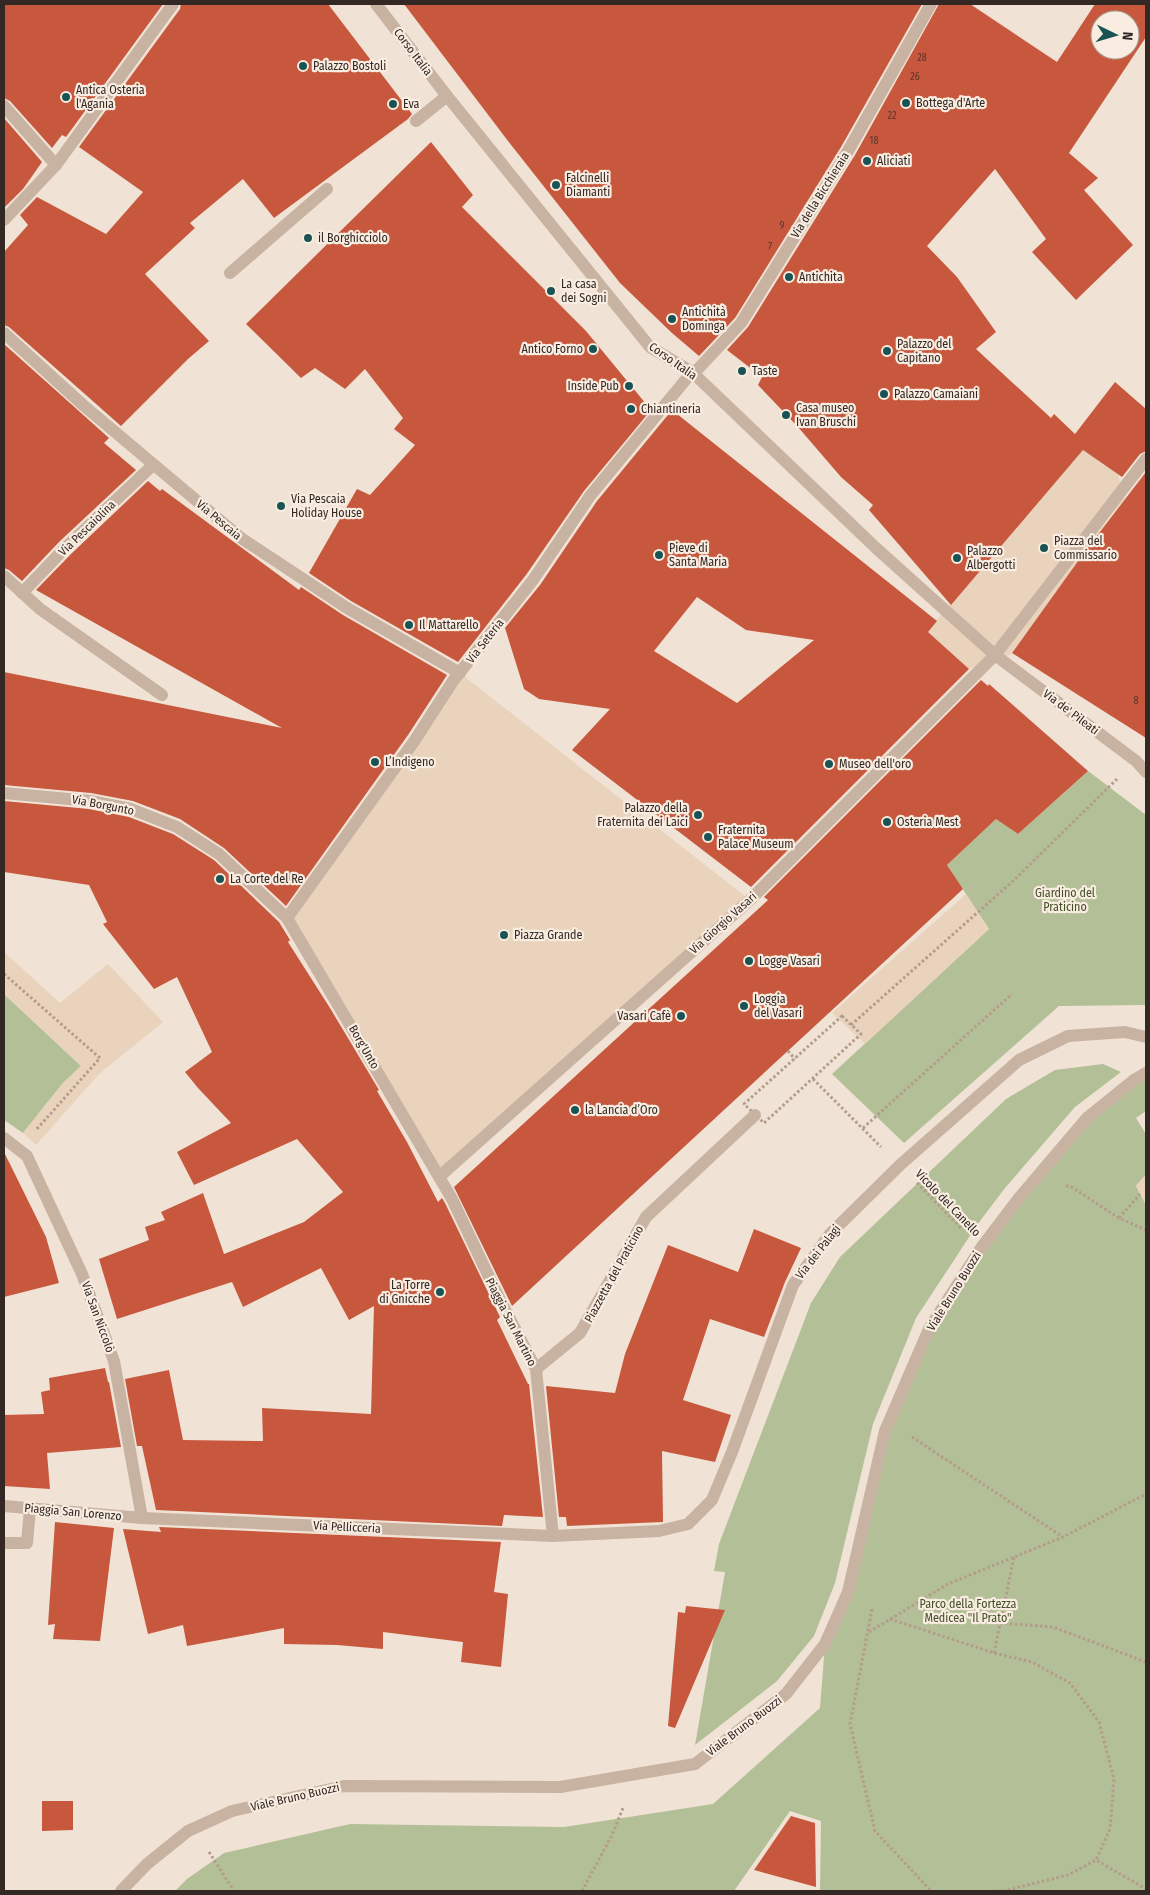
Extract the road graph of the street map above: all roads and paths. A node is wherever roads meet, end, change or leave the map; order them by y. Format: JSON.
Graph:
{"nodes":[{"id":1,"x":173,"y":4,"type":"edge"},
{"id":2,"x":376,"y":4,"type":"edge"},
{"id":3,"x":931,"y":4,"type":"edge"},
{"id":4,"x":447,"y":96,"type":"junction"},
{"id":5,"x":4,"y":106,"type":"edge"},
{"id":6,"x":416,"y":121,"type":"dead end"},
{"id":7,"x":56,"y":165,"type":"junction"},
{"id":8,"x":327,"y":189,"type":"dead end"},
{"id":9,"x":4,"y":220,"type":"edge"},
{"id":10,"x":230,"y":273,"type":"dead end"},
{"id":11,"x":4,"y":332,"type":"edge"},
{"id":12,"x":692,"y":372,"type":"junction"},
{"id":13,"x":1146,"y":459,"type":"edge"},
{"id":14,"x":153,"y":465,"type":"junction"},
{"id":15,"x":4,"y":576,"type":"edge"},
{"id":16,"x":22,"y":593,"type":"junction"},
{"id":17,"x":994,"y":655,"type":"junction"},
{"id":18,"x":460,"y":673,"type":"junction"},
{"id":19,"x":162,"y":695,"type":"dead end"},
{"id":20,"x":1136,"y":761,"type":"junction"},
{"id":21,"x":1146,"y":772,"type":"edge"},
{"id":22,"x":4,"y":793,"type":"edge"},
{"id":23,"x":287,"y":918,"type":"junction"},
{"id":24,"x":4,"y":974,"type":"edge"},
{"id":25,"x":1012,"y":994,"type":"dead end"},
{"id":26,"x":851,"y":1025,"type":"junction"},
{"id":27,"x":1146,"y":1037,"type":"edge"},
{"id":28,"x":788,"y":1052,"type":"dead end"},
{"id":29,"x":795,"y":1059,"type":"junction"},
{"id":30,"x":781,"y":1071,"type":"dead end"},
{"id":31,"x":1146,"y":1074,"type":"edge"},
{"id":32,"x":813,"y":1079,"type":"junction"},
{"id":33,"x":801,"y":1090,"type":"dead end"},
{"id":34,"x":756,"y":1115,"type":"dead end"},
{"id":35,"x":863,"y":1128,"type":"junction"},
{"id":36,"x":4,"y":1138,"type":"edge"},
{"id":37,"x":19,"y":1150,"type":"junction"},
{"id":38,"x":900,"y":1165,"type":"junction"},
{"id":39,"x":439,"y":1178,"type":"junction"},
{"id":40,"x":1063,"y":1186,"type":"dead end"},
{"id":41,"x":1140,"y":1194,"type":"dead end"},
{"id":42,"x":1119,"y":1218,"type":"junction"},
{"id":43,"x":1146,"y":1230,"type":"edge"},
{"id":44,"x":981,"y":1248,"type":"junction"},
{"id":45,"x":536,"y":1369,"type":"junction"},
{"id":46,"x":905,"y":1432,"type":"dead end"},
{"id":47,"x":1146,"y":1494,"type":"edge"},
{"id":48,"x":4,"y":1506,"type":"edge"},
{"id":49,"x":30,"y":1509,"type":"junction"},
{"id":50,"x":142,"y":1518,"type":"junction"},
{"id":51,"x":553,"y":1536,"type":"junction"},
{"id":52,"x":1063,"y":1537,"type":"junction"},
{"id":53,"x":4,"y":1544,"type":"edge"},
{"id":54,"x":1014,"y":1557,"type":"junction"},
{"id":55,"x":872,"y":1605,"type":"dead end"},
{"id":56,"x":890,"y":1619,"type":"junction"},
{"id":57,"x":1000,"y":1623,"type":"junction"},
{"id":58,"x":868,"y":1632,"type":"junction"},
{"id":59,"x":994,"y":1653,"type":"junction"},
{"id":60,"x":1146,"y":1662,"type":"edge"},
{"id":61,"x":622,"y":1808,"type":"dead end"},
{"id":62,"x":208,"y":1851,"type":"dead end"},
{"id":63,"x":1096,"y":1860,"type":"junction"},
{"id":64,"x":1146,"y":1889,"type":"edge"},
{"id":65,"x":120,"y":1891,"type":"edge"},
{"id":66,"x":234,"y":1891,"type":"edge"},
{"id":67,"x":582,"y":1891,"type":"edge"},
{"id":68,"x":931,"y":1891,"type":"edge"},
{"id":69,"x":993,"y":1891,"type":"edge"}],
"edges":[{"from":1,"to":7,"type":"street"},
{"from":2,"to":4,"type":"street","name":"Corso Italia"},
{"from":3,"to":12,"type":"street","name":"Via della Bicchieraia"},
{"from":4,"to":6,"type":"street"},
{"from":4,"to":12,"type":"street","name":"Corso Italia"},
{"from":5,"to":7,"type":"street"},
{"from":7,"to":9,"type":"street"},
{"from":8,"to":10,"type":"street"},
{"from":11,"to":14,"type":"street","name":"Via Pescaia"},
{"from":12,"to":17,"type":"street","name":"Corso Italia"},
{"from":12,"to":18,"type":"street","name":"Via Seteria"},
{"from":13,"to":17,"type":"street","name":"Via Giorgio Vasari"},
{"from":14,"to":16,"type":"street","name":"Via Pescaiolina"},
{"from":14,"to":18,"type":"street","name":"Via Pescaia"},
{"from":15,"to":16,"type":"street"},
{"from":16,"to":19,"type":"street"},
{"from":17,"to":20,"type":"street","name":"Via de' Pileati"},
{"from":17,"to":39,"type":"street","name":"Via Giorgio Vasari"},
{"from":18,"to":23,"type":"street","name":"Via Seteria"},
{"from":20,"to":21,"type":"street","name":"Via de' Pileati"},
{"from":20,"to":26,"type":"path"},
{"from":22,"to":23,"type":"street","name":"Via Borgunto"},
{"from":23,"to":39,"type":"street","name":"Borg'Unto"},
{"from":24,"to":37,"type":"path"},
{"from":25,"to":35,"type":"path"},
{"from":26,"to":29,"type":"path"},
{"from":26,"to":32,"type":"path"},
{"from":27,"to":38,"type":"street","name":"Via dei Palagi"},
{"from":28,"to":29,"type":"path"},
{"from":29,"to":30,"type":"path"},
{"from":31,"to":44,"type":"street","name":"Viale Bruno Buozzi"},
{"from":32,"to":33,"type":"path"},
{"from":32,"to":35,"type":"path","name":"Vicolo del Canello"},
{"from":34,"to":45,"type":"street","name":"Piazzetta del Praticino"},
{"from":35,"to":38,"type":"path","name":"Vicolo del Canello"},
{"from":36,"to":37,"type":"street","name":"Via San Niccolò"},
{"from":37,"to":50,"type":"street","name":"Via San Niccolò"},
{"from":38,"to":44,"type":"path","name":"Vicolo del Canello"},
{"from":38,"to":51,"type":"street","name":"Via dei Palagi"},
{"from":39,"to":45,"type":"street","name":"Piaggia San Martino"},
{"from":40,"to":42,"type":"path"},
{"from":41,"to":42,"type":"path"},
{"from":42,"to":43,"type":"path"},
{"from":44,"to":65,"type":"street","name":"Viale Bruno Buozzi"},
{"from":45,"to":51,"type":"street","name":"Piaggia San Martino"},
{"from":46,"to":52,"type":"path"},
{"from":47,"to":52,"type":"path"},
{"from":48,"to":49,"type":"street","name":"Piaggia San Lorenzo"},
{"from":49,"to":50,"type":"street","name":"Piaggia San Lorenzo"},
{"from":49,"to":53,"type":"street"},
{"from":50,"to":51,"type":"street","name":"Via Pellicceria"},
{"from":52,"to":54,"type":"path"},
{"from":54,"to":56,"type":"path"},
{"from":54,"to":57,"type":"path"},
{"from":55,"to":58,"type":"path"},
{"from":56,"to":58,"type":"path"},
{"from":56,"to":59,"type":"path"},
{"from":57,"to":59,"type":"path"},
{"from":57,"to":60,"type":"path"},
{"from":58,"to":68,"type":"path"},
{"from":59,"to":63,"type":"path"},
{"from":61,"to":67,"type":"path"},
{"from":62,"to":66,"type":"path"},
{"from":63,"to":64,"type":"path"},
{"from":63,"to":69,"type":"path"}]}
